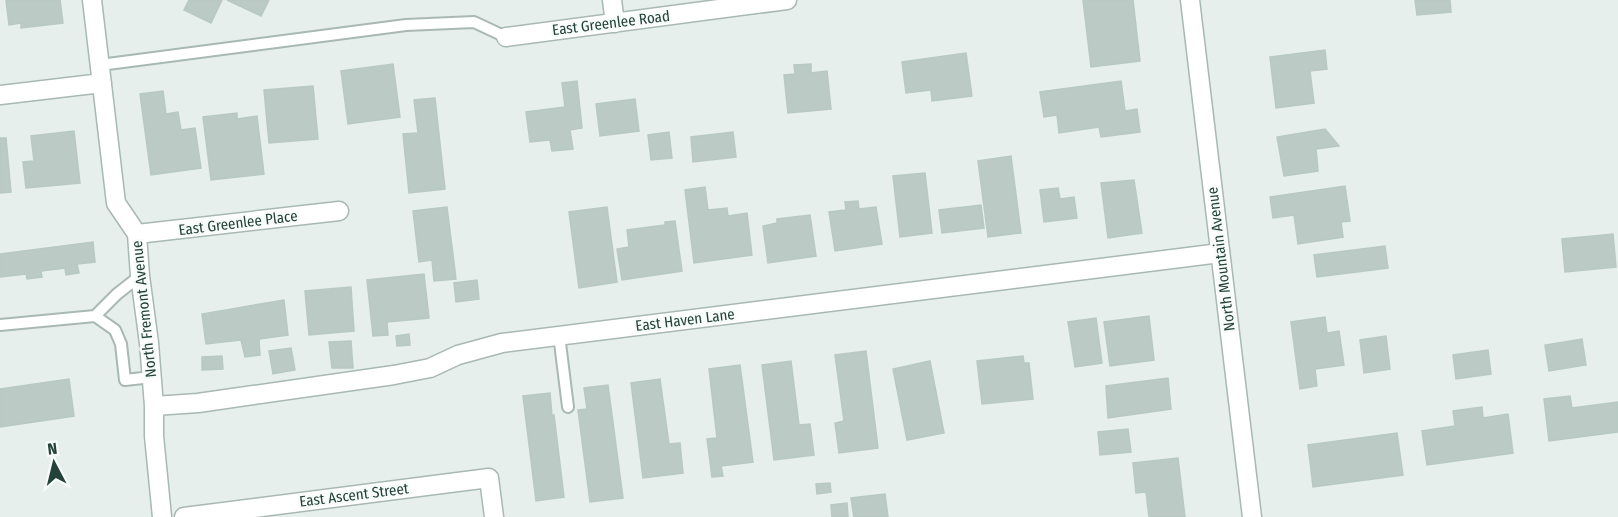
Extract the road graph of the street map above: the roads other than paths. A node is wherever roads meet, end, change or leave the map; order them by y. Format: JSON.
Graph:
{"nodes":[{"id":1,"x":92,"y":0,"type":"edge"},
{"id":2,"x":612,"y":0,"type":"edge"},
{"id":3,"x":787,"y":0,"type":"edge"},
{"id":4,"x":1190,"y":0,"type":"edge"},
{"id":5,"x":615,"y":23,"type":"junction"},
{"id":6,"x":506,"y":37,"type":"joint"},
{"id":7,"x":101,"y":74,"type":"junction"},
{"id":8,"x":0,"y":95,"type":"edge"},
{"id":9,"x":339,"y":211,"type":"dead end"},
{"id":10,"x":137,"y":234,"type":"junction"},
{"id":11,"x":1220,"y":253,"type":"junction"},
{"id":12,"x":140,"y":276,"type":"junction"},
{"id":13,"x":95,"y":316,"type":"junction"},
{"id":14,"x":0,"y":325,"type":"edge"},
{"id":15,"x":559,"y":335,"type":"junction"},
{"id":16,"x":152,"y":377,"type":"junction"},
{"id":17,"x":154,"y":406,"type":"junction"},
{"id":18,"x":568,"y":407,"type":"dead end"},
{"id":19,"x":162,"y":517,"type":"edge"},
{"id":20,"x":184,"y":517,"type":"edge"},
{"id":21,"x":494,"y":517,"type":"edge"},
{"id":22,"x":1252,"y":517,"type":"edge"}],
"edges":[{"from":1,"to":7,"type":"street","name":"North Fremont Avenue"},
{"from":2,"to":5,"type":"street"},
{"from":3,"to":5,"type":"street","name":"East Greenlee Road"},
{"from":4,"to":11,"type":"street","name":"North Mountain Avenue"},
{"from":5,"to":6,"type":"street","name":"East Greenlee Road"},
{"from":6,"to":7,"type":"lane"},
{"from":7,"to":8,"type":"street"},
{"from":7,"to":10,"type":"street","name":"North Fremont Avenue"},
{"from":9,"to":10,"type":"street","name":"East Greenlee Place"},
{"from":10,"to":12,"type":"street","name":"North Fremont Avenue"},
{"from":11,"to":15,"type":"street","name":"East Haven Lane"},
{"from":11,"to":22,"type":"street","name":"North Mountain Avenue"},
{"from":12,"to":13,"type":"lane"},
{"from":12,"to":16,"type":"street","name":"North Fremont Avenue"},
{"from":13,"to":14,"type":"lane"},
{"from":13,"to":16,"type":"lane"},
{"from":15,"to":17,"type":"street","name":"East Haven Lane"},
{"from":15,"to":18,"type":"lane"},
{"from":16,"to":17,"type":"street","name":"North Fremont Avenue"},
{"from":17,"to":19,"type":"street","name":"North Fremont Avenue"},
{"from":20,"to":21,"type":"street","name":"East Ascent Street"}]}
